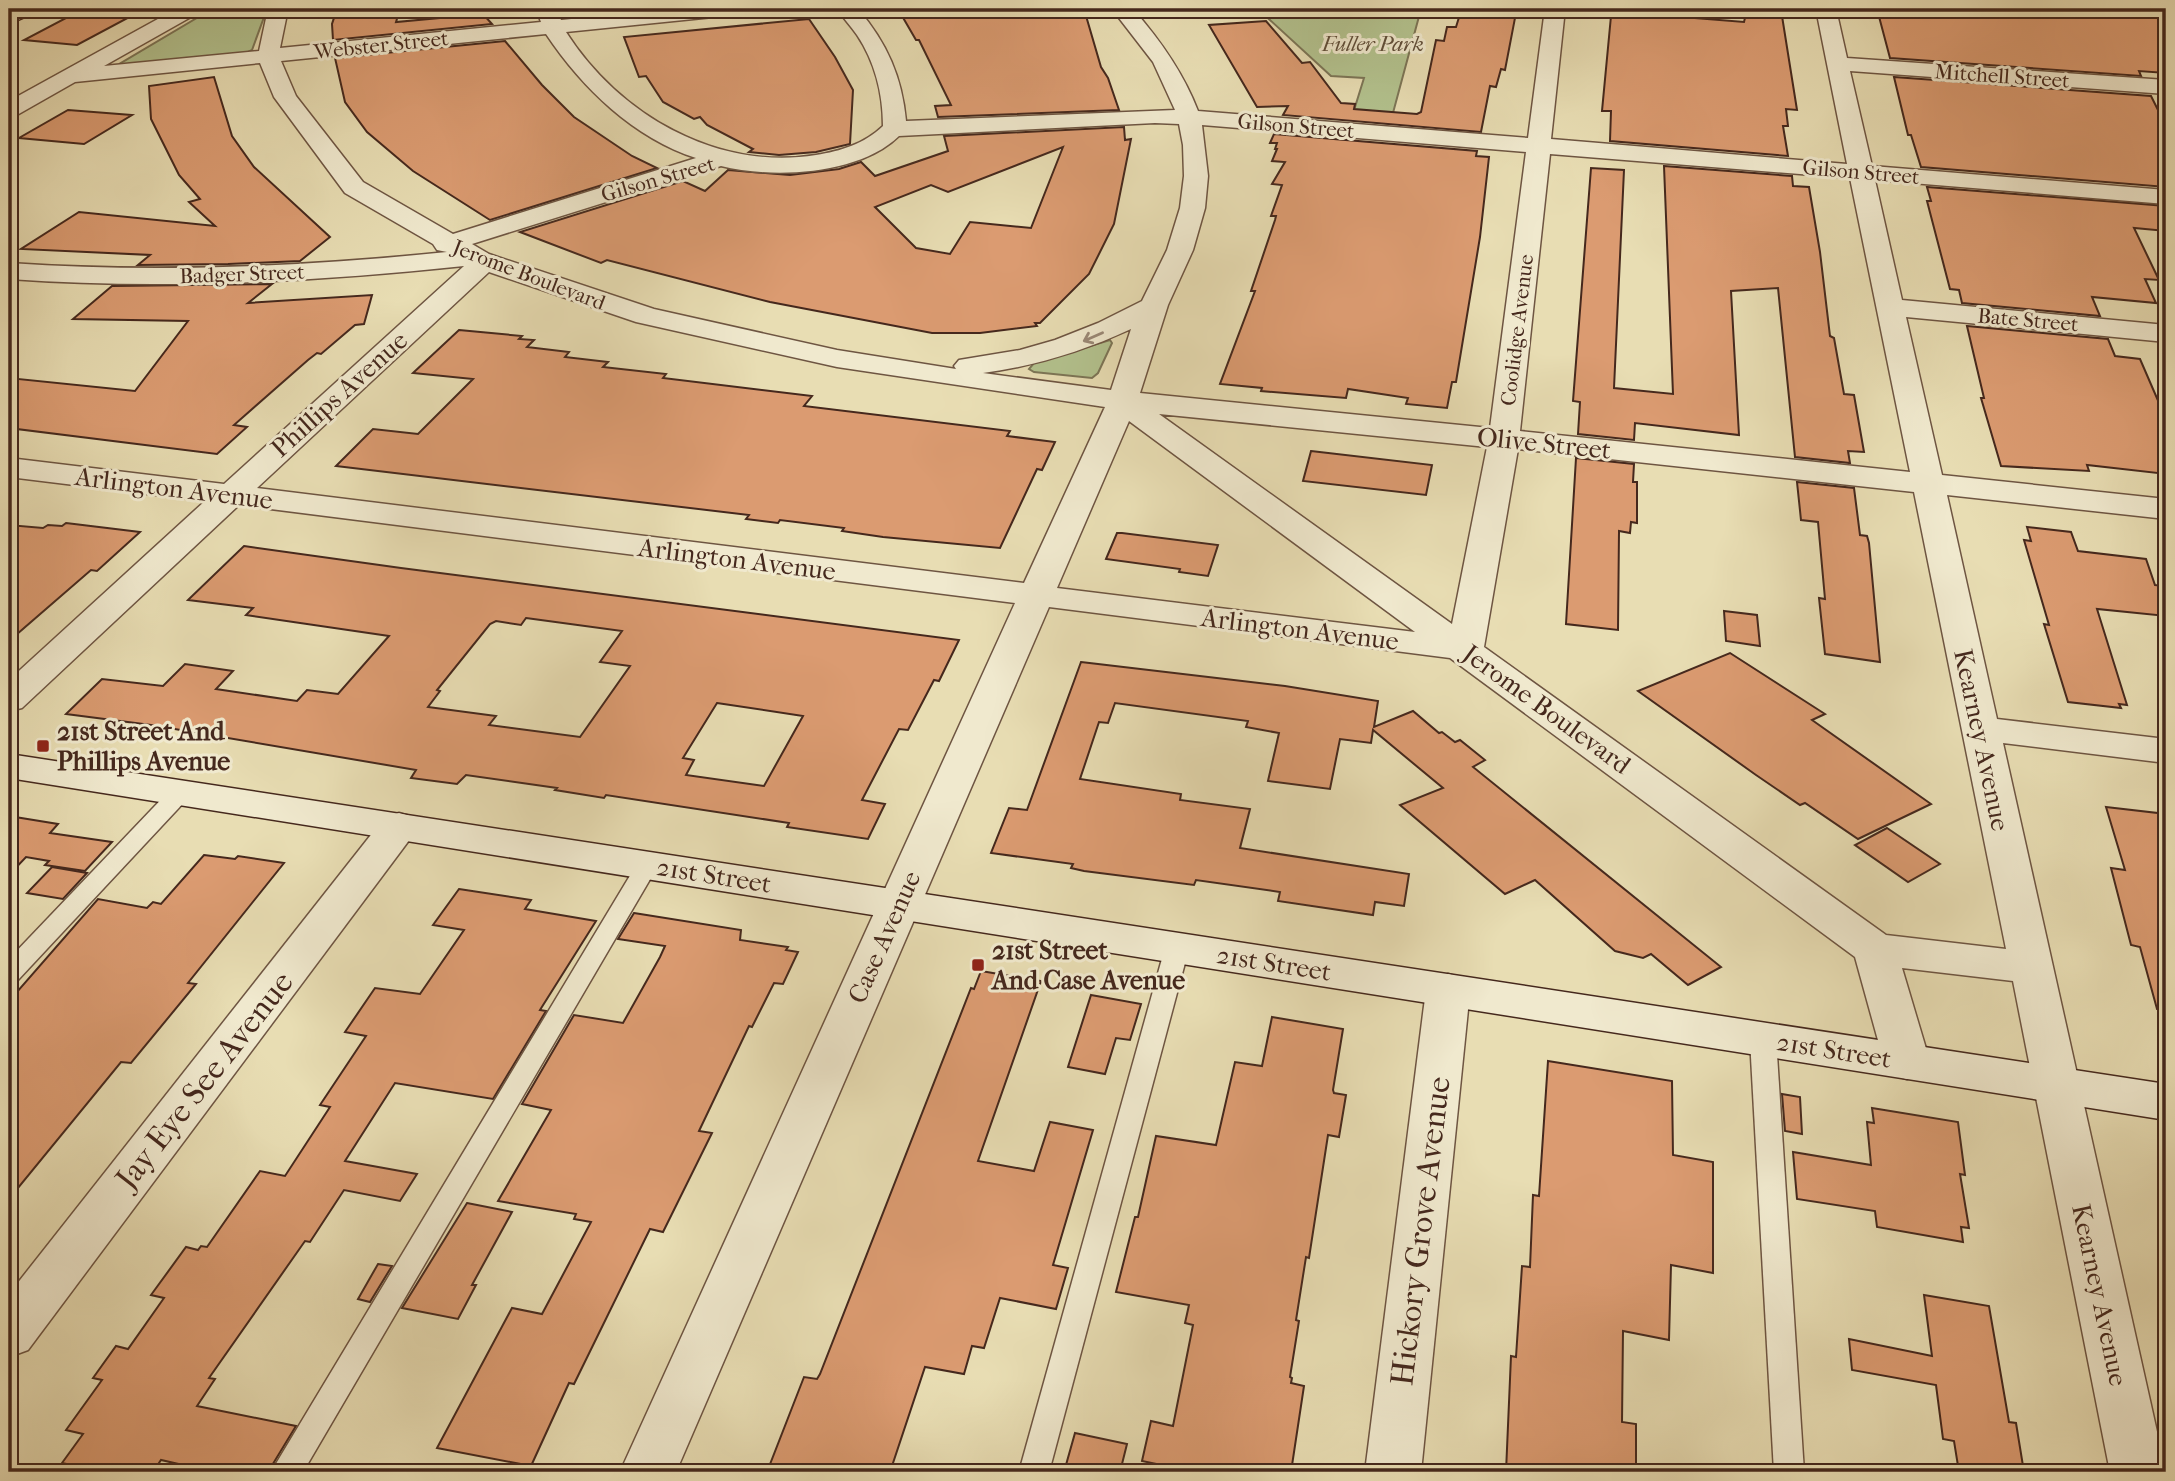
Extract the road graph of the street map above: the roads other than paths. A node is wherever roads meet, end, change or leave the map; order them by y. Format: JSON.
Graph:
{"nodes":[{"id":1,"x":27,"y":9,"type":"edge"},
{"id":2,"x":191,"y":9,"type":"edge"},
{"id":3,"x":278,"y":9,"type":"edge"},
{"id":4,"x":733,"y":9,"type":"edge"},
{"id":5,"x":847,"y":9,"type":"edge"},
{"id":6,"x":1122,"y":9,"type":"edge"},
{"id":7,"x":1555,"y":9,"type":"edge"},
{"id":8,"x":1826,"y":9,"type":"edge"},
{"id":9,"x":9,"y":18,"type":"edge"},
{"id":10,"x":549,"y":18,"type":"edge"},
{"id":11,"x":269,"y":56,"type":"junction"},
{"id":12,"x":1838,"y":64,"type":"junction"},
{"id":13,"x":71,"y":76,"type":"junction"},
{"id":14,"x":2166,"y":87,"type":"edge"},
{"id":15,"x":9,"y":110,"type":"edge"},
{"id":16,"x":1190,"y":117,"type":"junction"},
{"id":17,"x":893,"y":129,"type":"junction"},
{"id":18,"x":1538,"y":146,"type":"junction"},
{"id":19,"x":719,"y":159,"type":"junction"},
{"id":20,"x":1861,"y":172,"type":"junction"},
{"id":21,"x":2166,"y":197,"type":"edge"},
{"id":22,"x":446,"y":244,"type":"junction"},
{"id":23,"x":480,"y":259,"type":"junction"},
{"id":24,"x":9,"y":271,"type":"edge"},
{"id":25,"x":1154,"y":306,"type":"junction"},
{"id":26,"x":1890,"y":307,"type":"junction"},
{"id":27,"x":2166,"y":332,"type":"edge"},
{"id":28,"x":922,"y":371,"type":"junction"},
{"id":29,"x":1122,"y":402,"type":"junction"},
{"id":30,"x":1504,"y":438,"type":"junction"},
{"id":31,"x":9,"y":467,"type":"edge"},
{"id":32,"x":1927,"y":484,"type":"junction"},
{"id":33,"x":229,"y":494,"type":"junction"},
{"id":34,"x":2166,"y":509,"type":"edge"},
{"id":35,"x":1035,"y":596,"type":"junction"},
{"id":36,"x":1465,"y":649,"type":"junction"},
{"id":37,"x":9,"y":700,"type":"edge"},
{"id":38,"x":1979,"y":728,"type":"junction"},
{"id":39,"x":2166,"y":751,"type":"edge"},
{"id":40,"x":9,"y":766,"type":"edge"},
{"id":41,"x":181,"y":792,"type":"junction"},
{"id":42,"x":399,"y":826,"type":"junction"},
{"id":43,"x":648,"y":864,"type":"junction"},
{"id":44,"x":898,"y":904,"type":"junction"},
{"id":45,"x":1177,"y":948,"type":"junction"},
{"id":46,"x":1875,"y":949,"type":"junction"},
{"id":47,"x":2032,"y":968,"type":"junction"},
{"id":48,"x":9,"y":974,"type":"edge"},
{"id":49,"x":1448,"y":990,"type":"junction"},
{"id":50,"x":1763,"y":1039,"type":"junction"},
{"id":51,"x":1907,"y":1062,"type":"junction"},
{"id":52,"x":2055,"y":1085,"type":"junction"},
{"id":53,"x":2145,"y":1098,"type":"edge"},
{"id":54,"x":2166,"y":1115,"type":"edge"},
{"id":55,"x":9,"y":1334,"type":"edge"},
{"id":56,"x":286,"y":1472,"type":"edge"},
{"id":57,"x":648,"y":1472,"type":"edge"},
{"id":58,"x":1034,"y":1472,"type":"edge"},
{"id":59,"x":1393,"y":1472,"type":"edge"},
{"id":60,"x":1789,"y":1472,"type":"edge"},
{"id":61,"x":2137,"y":1472,"type":"edge"}],
"edges":[{"from":1,"to":9,"type":"street"},
{"from":2,"to":13,"type":"street"},
{"from":3,"to":11,"type":"street","name":"Jerome Boulevard"},
{"from":4,"to":10,"type":"street","name":"Webster Street"},
{"from":5,"to":17,"type":"street"},
{"from":6,"to":16,"type":"street","name":"Case Avenue"},
{"from":7,"to":18,"type":"street","name":"Coolidge Avenue"},
{"from":8,"to":12,"type":"street","name":"Kearney Avenue"},
{"from":10,"to":11,"type":"street","name":"Webster Street"},
{"from":10,"to":19,"type":"street"},
{"from":11,"to":13,"type":"street","name":"Webster Street"},
{"from":11,"to":22,"type":"street","name":"Jerome Boulevard"},
{"from":12,"to":14,"type":"street","name":"Mitchell Street"},
{"from":12,"to":20,"type":"street","name":"Kearney Avenue"},
{"from":13,"to":15,"type":"street"},
{"from":16,"to":17,"type":"street","name":"Gilson Street"},
{"from":16,"to":18,"type":"street","name":"Gilson Street"},
{"from":16,"to":25,"type":"street","name":"Case Avenue"},
{"from":17,"to":19,"type":"street","name":"Gilson Street"},
{"from":18,"to":20,"type":"street","name":"Gilson Street"},
{"from":18,"to":30,"type":"street","name":"Coolidge Avenue"},
{"from":19,"to":22,"type":"street","name":"Gilson Street"},
{"from":20,"to":21,"type":"street","name":"Gilson Street"},
{"from":20,"to":26,"type":"street","name":"Kearney Avenue"},
{"from":22,"to":23,"type":"street","name":"Jerome Boulevard"},
{"from":23,"to":24,"type":"street","name":"Badger Street"},
{"from":23,"to":28,"type":"street","name":"Jerome Boulevard"},
{"from":23,"to":33,"type":"street","name":"Phillips Avenue"},
{"from":25,"to":28,"type":"street","one_way":true},
{"from":25,"to":29,"type":"street","name":"Case Avenue"},
{"from":26,"to":27,"type":"street","name":"Bate Street"},
{"from":26,"to":32,"type":"street","name":"Kearney Avenue"},
{"from":28,"to":29,"type":"street","name":"Olive Street"},
{"from":29,"to":30,"type":"street","name":"Olive Street"},
{"from":29,"to":35,"type":"street","name":"Case Avenue"},
{"from":29,"to":36,"type":"street","name":"Jerome Boulevard"},
{"from":30,"to":32,"type":"street","name":"Olive Street"},
{"from":30,"to":36,"type":"street","name":"Coolidge Avenue"},
{"from":31,"to":33,"type":"street","name":"Arlington Avenue"},
{"from":32,"to":34,"type":"street","name":"Olive Street"},
{"from":32,"to":38,"type":"street","name":"Kearney Avenue"},
{"from":33,"to":35,"type":"street","name":"Arlington Avenue"},
{"from":33,"to":37,"type":"street","name":"Phillips Avenue"},
{"from":35,"to":36,"type":"street","name":"Arlington Avenue"},
{"from":35,"to":44,"type":"street","name":"Case Avenue"},
{"from":36,"to":46,"type":"street","name":"Jerome Boulevard"},
{"from":38,"to":39,"type":"street"},
{"from":38,"to":47,"type":"street","name":"Kearney Avenue"},
{"from":40,"to":41,"type":"street","name":"21st Street"},
{"from":41,"to":42,"type":"street","name":"21st Street"},
{"from":41,"to":48,"type":"lane"},
{"from":42,"to":43,"type":"street","name":"21st Street"},
{"from":42,"to":55,"type":"street","name":"Jay Eye See Avenue"},
{"from":43,"to":44,"type":"street","name":"21st Street"},
{"from":43,"to":56,"type":"lane"},
{"from":44,"to":45,"type":"street","name":"21st Street"},
{"from":44,"to":57,"type":"street","name":"Case Avenue"},
{"from":45,"to":49,"type":"street","name":"21st Street"},
{"from":45,"to":58,"type":"lane"},
{"from":46,"to":47,"type":"street"},
{"from":46,"to":51,"type":"street"},
{"from":47,"to":52,"type":"street","name":"Kearney Avenue"},
{"from":49,"to":50,"type":"street","name":"21st Street"},
{"from":49,"to":59,"type":"street","name":"Hickory Grove Avenue"},
{"from":50,"to":51,"type":"street","name":"21st Street"},
{"from":50,"to":60,"type":"lane"},
{"from":51,"to":52,"type":"street","name":"21st Street"},
{"from":52,"to":53,"type":"street","name":"21st Street"},
{"from":52,"to":61,"type":"street","name":"Kearney Avenue"},
{"from":53,"to":54,"type":"street"}]}
